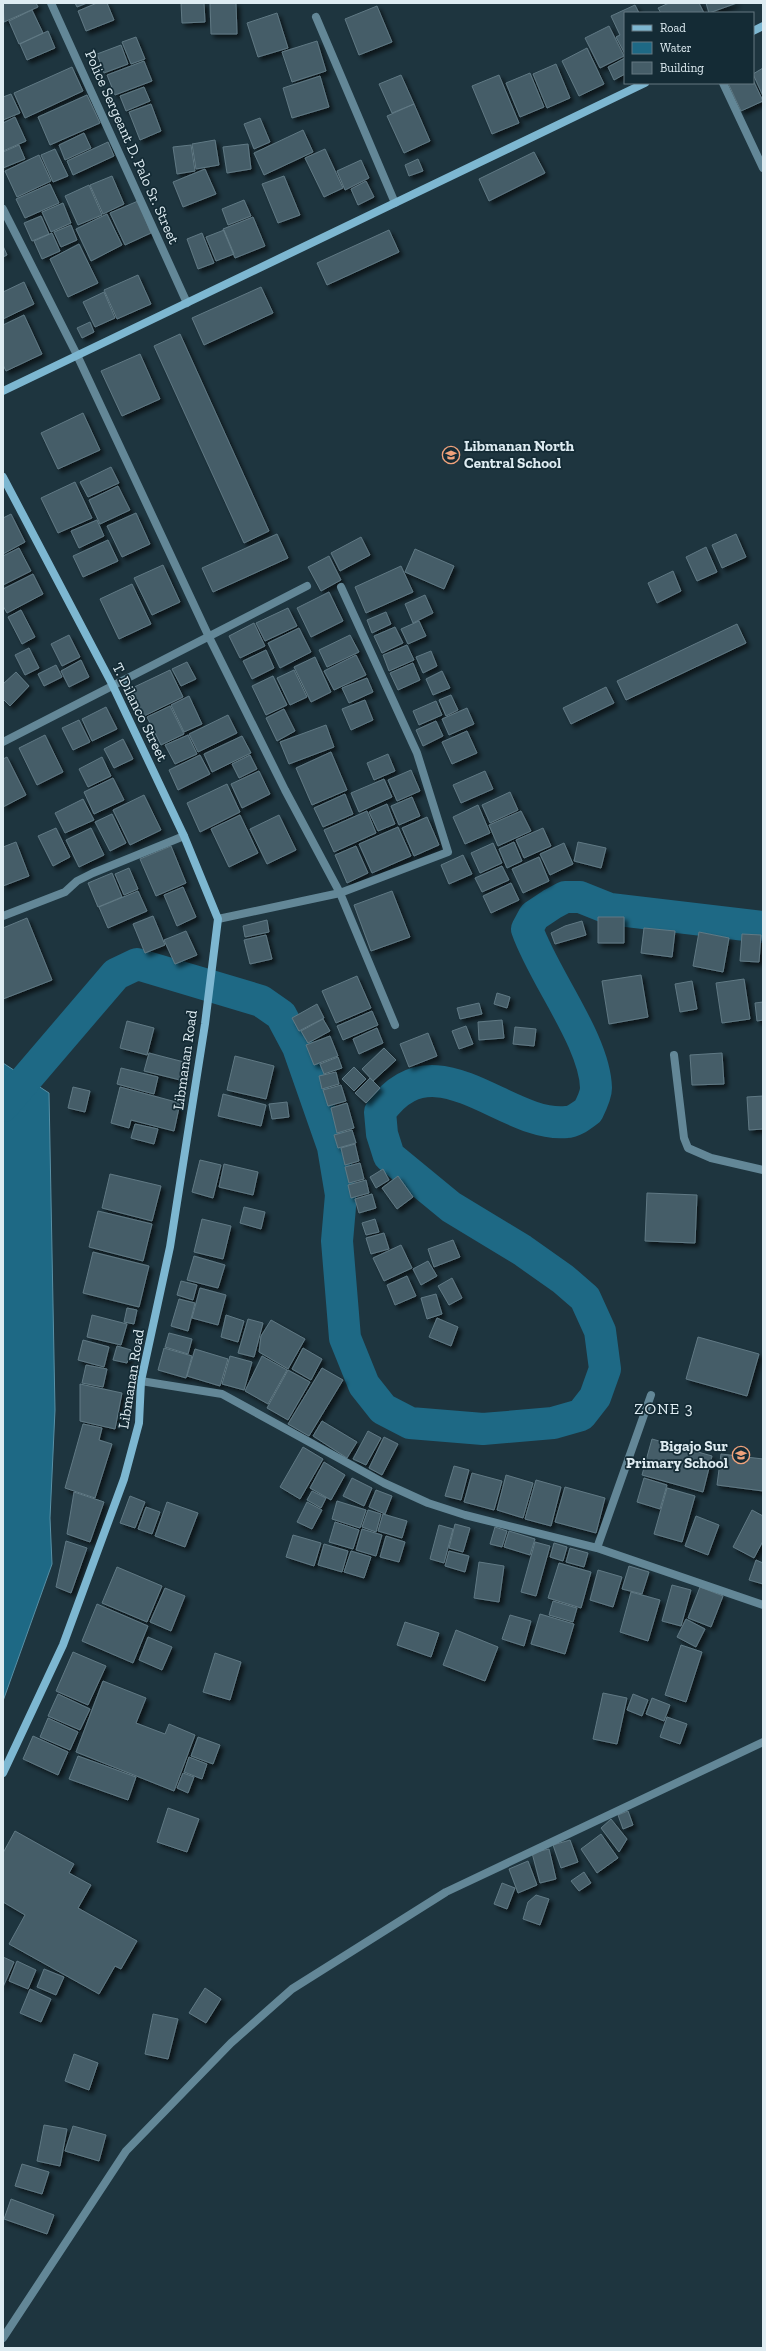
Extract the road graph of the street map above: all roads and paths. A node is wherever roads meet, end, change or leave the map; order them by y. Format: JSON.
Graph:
{"nodes":[{"id":1,"x":51,"y":3,"type":"edge"},
{"id":2,"x":316,"y":17,"type":"dead end"},
{"id":3,"x":763,"y":26,"type":"edge"},
{"id":4,"x":754,"y":30,"type":"edge"},
{"id":5,"x":643,"y":84,"type":"edge"},
{"id":6,"x":723,"y":84,"type":"edge"},
{"id":7,"x":763,"y":168,"type":"edge"},
{"id":8,"x":395,"y":203,"type":"junction"},
{"id":9,"x":3,"y":209,"type":"edge"},
{"id":10,"x":187,"y":303,"type":"junction"},
{"id":11,"x":77,"y":355,"type":"junction"},
{"id":12,"x":3,"y":391,"type":"edge"},
{"id":13,"x":3,"y":477,"type":"edge"},
{"id":14,"x":306,"y":586,"type":"dead end"},
{"id":15,"x":341,"y":588,"type":"dead end"},
{"id":16,"x":209,"y":637,"type":"junction"},
{"id":17,"x":112,"y":684,"type":"junction"},
{"id":18,"x":3,"y":742,"type":"edge"},
{"id":19,"x":184,"y":836,"type":"junction"},
{"id":20,"x":340,"y":893,"type":"junction"},
{"id":21,"x":3,"y":916,"type":"edge"},
{"id":22,"x":218,"y":919,"type":"junction"},
{"id":23,"x":395,"y":1025,"type":"dead end"},
{"id":24,"x":674,"y":1055,"type":"dead end"},
{"id":25,"x":763,"y":1170,"type":"edge"},
{"id":26,"x":141,"y":1381,"type":"junction"},
{"id":27,"x":651,"y":1395,"type":"dead end"},
{"id":28,"x":597,"y":1548,"type":"junction"},
{"id":29,"x":763,"y":1605,"type":"edge"},
{"id":30,"x":763,"y":1742,"type":"edge"},
{"id":31,"x":3,"y":1773,"type":"edge"},
{"id":32,"x":3,"y":2338,"type":"edge"}],
"edges":[{"from":1,"to":10,"type":"street","name":"Police Sergeant D. Palo Sr. Street"},
{"from":2,"to":8,"type":"street"},
{"from":3,"to":4,"type":"main road"},
{"from":5,"to":8,"type":"main road"},
{"from":6,"to":7,"type":"street"},
{"from":8,"to":10,"type":"main road"},
{"from":9,"to":11,"type":"street"},
{"from":10,"to":11,"type":"main road"},
{"from":11,"to":12,"type":"main road"},
{"from":11,"to":16,"type":"street"},
{"from":13,"to":17,"type":"main road","name":"T. Dilanco Street"},
{"from":14,"to":16,"type":"street"},
{"from":15,"to":20,"type":"street"},
{"from":16,"to":17,"type":"street"},
{"from":16,"to":20,"type":"street"},
{"from":17,"to":18,"type":"street"},
{"from":17,"to":19,"type":"main road","name":"T. Dilanco Street"},
{"from":19,"to":21,"type":"street"},
{"from":19,"to":22,"type":"main road","name":"T. Dilanco Street"},
{"from":20,"to":22,"type":"street"},
{"from":20,"to":23,"type":"street"},
{"from":22,"to":26,"type":"main road","name":"Libmanan Road"},
{"from":24,"to":25,"type":"street"},
{"from":26,"to":28,"type":"street"},
{"from":26,"to":31,"type":"main road","name":"Libmanan Road"},
{"from":27,"to":28,"type":"street"},
{"from":28,"to":29,"type":"street"},
{"from":30,"to":32,"type":"street"}]}
